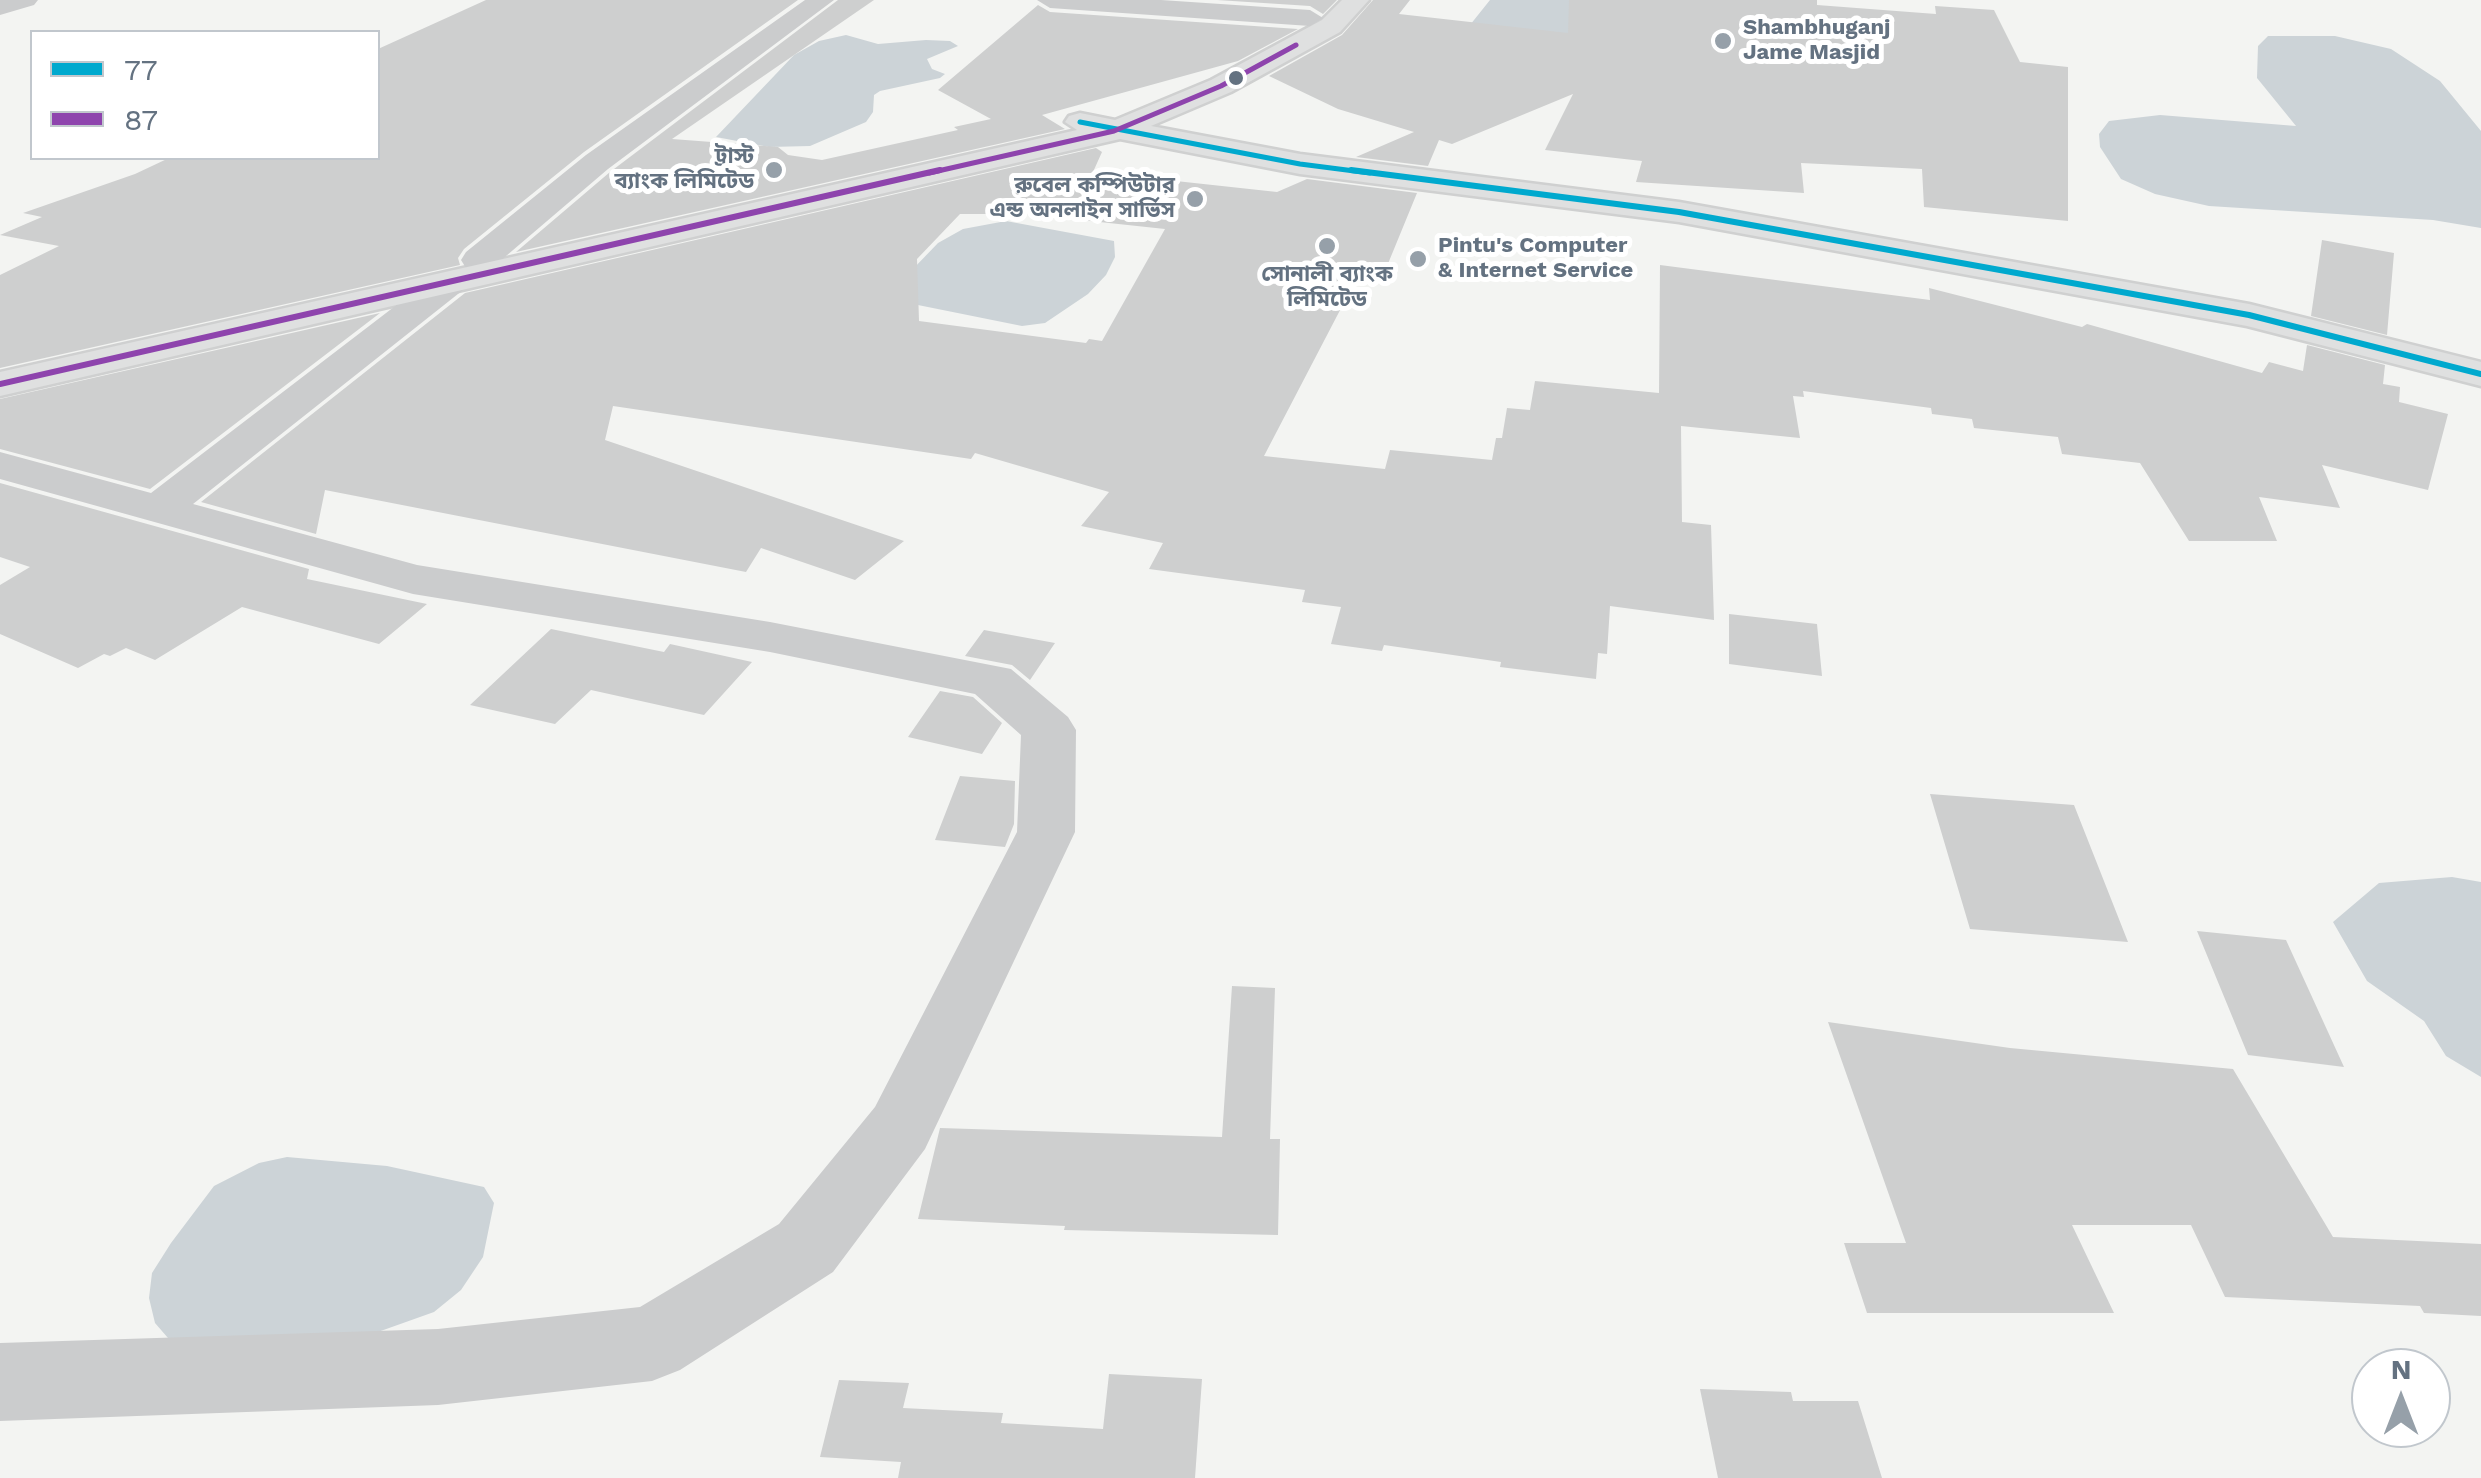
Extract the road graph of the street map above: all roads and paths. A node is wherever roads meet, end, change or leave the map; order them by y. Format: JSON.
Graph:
{"nodes":[{"id":1,"x":25,"y":0,"type":"edge"},
{"id":2,"x":822,"y":0,"type":"edge"},
{"id":3,"x":1050,"y":0,"type":"edge"},
{"id":4,"x":1356,"y":0,"type":"edge"},
{"id":5,"x":0,"y":7,"type":"edge"},
{"id":6,"x":1320,"y":9,"type":"edge"},
{"id":7,"x":1097,"y":126,"type":"junction"},
{"id":8,"x":464,"y":271,"type":"junction"},
{"id":9,"x":0,"y":362,"type":"edge"},
{"id":10,"x":2481,"y":374,"type":"edge"},
{"id":11,"x":0,"y":384,"type":"edge"},
{"id":12,"x":0,"y":465,"type":"edge"},
{"id":13,"x":161,"y":507,"type":"junction"},
{"id":14,"x":0,"y":1382,"type":"edge"}],
"edges":[{"from":1,"to":5,"type":"street"},
{"from":2,"to":8,"type":"street"},
{"from":3,"to":6,"type":"street"},
{"from":4,"to":7,"type":"main road"},
{"from":6,"to":7,"type":"main road"},
{"from":7,"to":8,"type":"main road"},
{"from":7,"to":10,"type":"main road"},
{"from":8,"to":9,"type":"main road"},
{"from":8,"to":11,"type":"main road"},
{"from":8,"to":13,"type":"street"},
{"from":12,"to":13,"type":"street"},
{"from":13,"to":14,"type":"street"}]}
